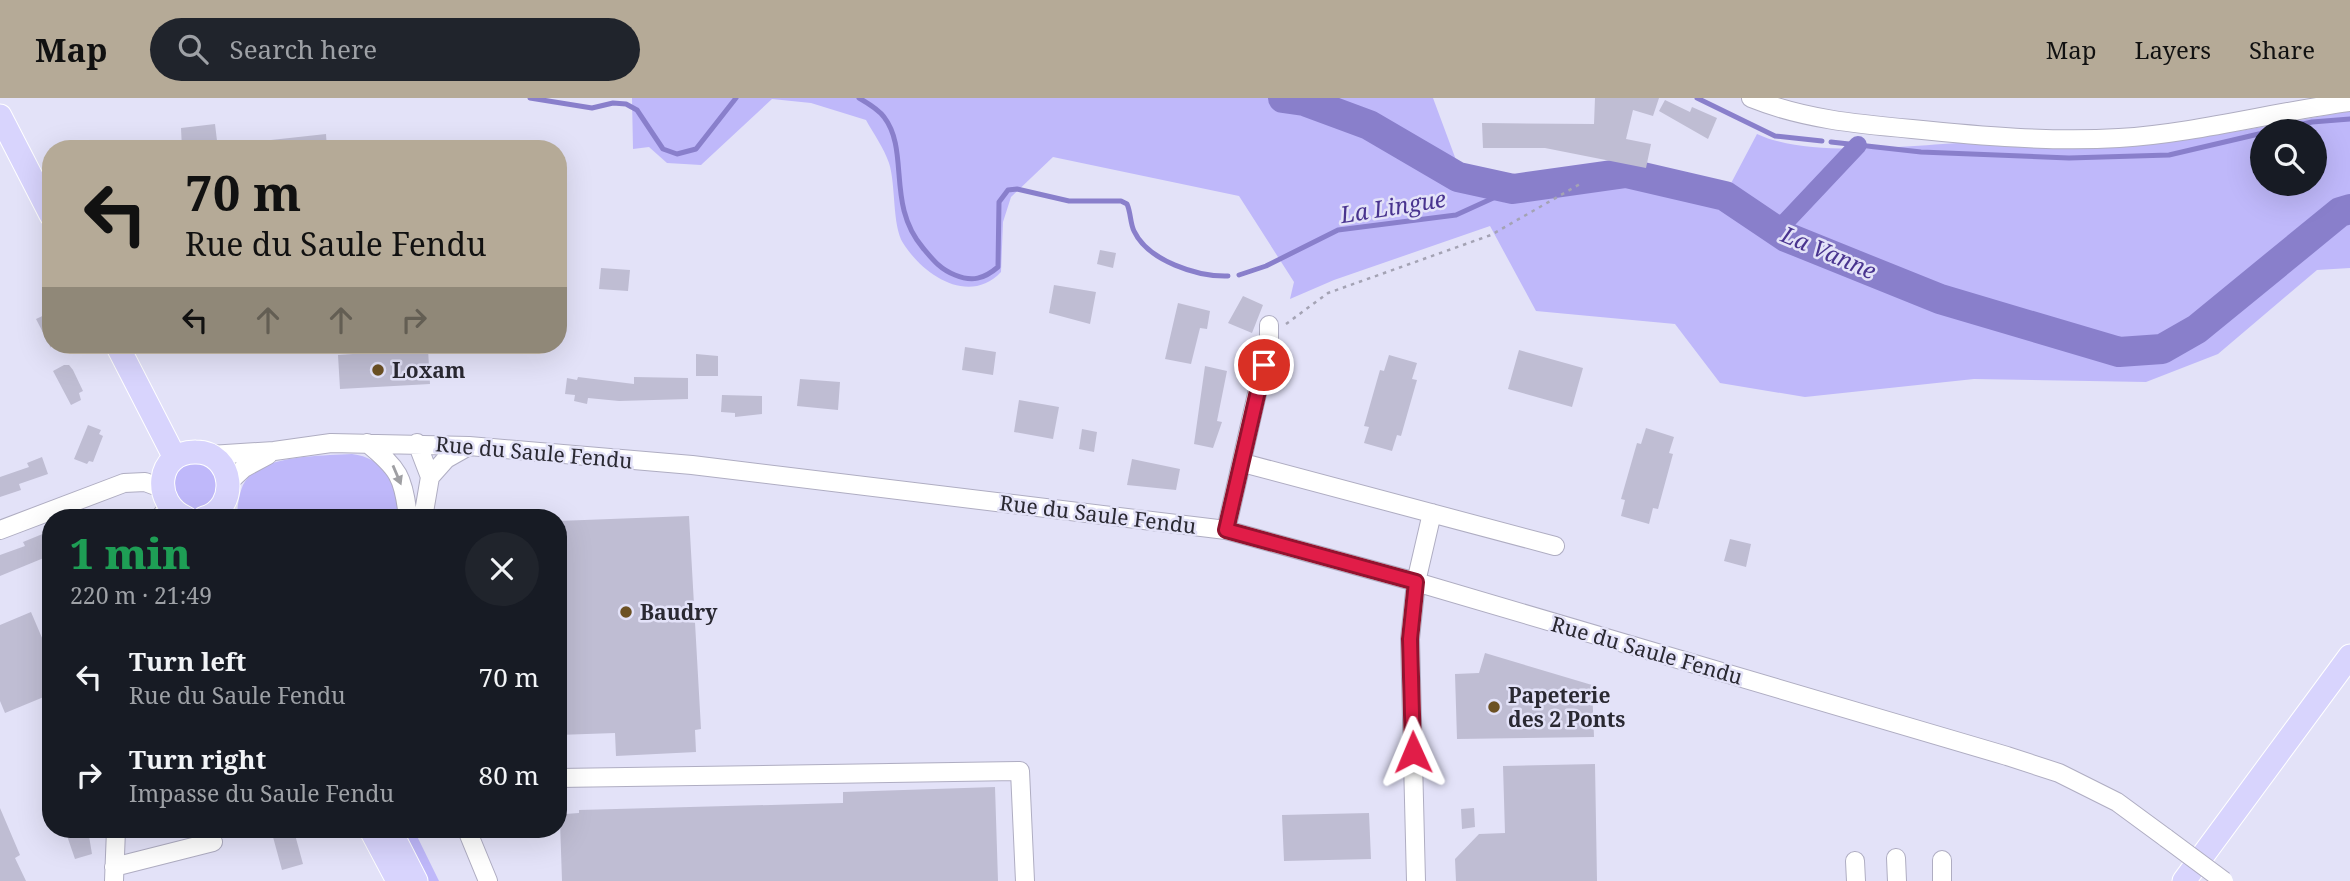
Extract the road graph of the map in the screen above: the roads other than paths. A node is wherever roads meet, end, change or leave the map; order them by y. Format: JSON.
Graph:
{"nodes":[{"id":1,"x":1751,"y":98,"type":"edge"},
{"id":2,"x":2350,"y":102,"type":"edge"},
{"id":3,"x":0,"y":116,"type":"edge"},
{"id":4,"x":42,"y":198,"type":"edge"},
{"id":5,"x":1269,"y":333,"type":"road end"},
{"id":6,"x":122,"y":354,"type":"edge"},
{"id":7,"x":368,"y":443,"type":"junction"},
{"id":8,"x":417,"y":443,"type":"junction"},
{"id":9,"x":469,"y":446,"type":"junction"},
{"id":10,"x":274,"y":451,"type":"junction"},
{"id":11,"x":210,"y":455,"type":"junction"},
{"id":12,"x":175,"y":458,"type":"junction"},
{"id":13,"x":1243,"y":463,"type":"junction"},
{"id":14,"x":430,"y":477,"type":"junction"},
{"id":15,"x":227,"y":501,"type":"edge"},
{"id":16,"x":169,"y":508,"type":"edge"},
{"id":17,"x":57,"y":509,"type":"edge"},
{"id":18,"x":407,"y":509,"type":"edge"},
{"id":19,"x":425,"y":509,"type":"edge"},
{"id":20,"x":1432,"y":513,"type":"junction"},
{"id":21,"x":42,"y":514,"type":"edge"},
{"id":22,"x":0,"y":530,"type":"edge"},
{"id":23,"x":1226,"y":530,"type":"junction"},
{"id":24,"x":1555,"y":546,"type":"dead end"},
{"id":25,"x":1416,"y":582,"type":"junction"},
{"id":26,"x":2350,"y":656,"type":"edge"},
{"id":27,"x":567,"y":778,"type":"edge"},
{"id":28,"x":116,"y":838,"type":"edge"},
{"id":29,"x":375,"y":838,"type":"edge"},
{"id":30,"x":394,"y":838,"type":"edge"},
{"id":31,"x":470,"y":838,"type":"edge"},
{"id":32,"x":213,"y":842,"type":"dead end"},
{"id":33,"x":1896,"y":858,"type":"dead end"},
{"id":34,"x":1942,"y":860,"type":"dead end"},
{"id":35,"x":1855,"y":861,"type":"dead end"},
{"id":36,"x":114,"y":874,"type":"edge"},
{"id":37,"x":398,"y":881,"type":"edge"},
{"id":38,"x":416,"y":881,"type":"edge"},
{"id":39,"x":488,"y":881,"type":"edge"},
{"id":40,"x":1025,"y":881,"type":"edge"},
{"id":41,"x":1416,"y":881,"type":"edge"},
{"id":42,"x":1856,"y":881,"type":"edge"},
{"id":43,"x":1897,"y":881,"type":"edge"},
{"id":44,"x":1942,"y":881,"type":"edge"},
{"id":45,"x":2184,"y":881,"type":"edge"},
{"id":46,"x":2224,"y":881,"type":"edge"}],
"edges":[{"from":1,"to":2,"type":"street"},
{"from":3,"to":4,"type":"main road"},
{"from":5,"to":13,"type":"street"},
{"from":6,"to":12,"type":"main road"},
{"from":7,"to":8,"type":"street","name":"Rue du Saule Fendu"},
{"from":7,"to":10,"type":"street","name":"Rue du Saule Fendu"},
{"from":7,"to":18,"type":"street","one_way":true},
{"from":8,"to":9,"type":"street","name":"Rue du Saule Fendu"},
{"from":8,"to":14,"type":"street"},
{"from":9,"to":14,"type":"street"},
{"from":9,"to":23,"type":"street","name":"Rue du Saule Fendu"},
{"from":10,"to":11,"type":"street","name":"Rue du Saule Fendu"},
{"from":10,"to":15,"type":"street","name":"Rue du Saule Fendu"},
{"from":11,"to":12,"type":"main road"},
{"from":11,"to":15,"type":"main road"},
{"from":12,"to":16,"type":"main road"},
{"from":13,"to":20,"type":"street"},
{"from":13,"to":23,"type":"street"},
{"from":14,"to":19,"type":"street"},
{"from":16,"to":17,"type":"street"},
{"from":20,"to":24,"type":"street"},
{"from":20,"to":25,"type":"street"},
{"from":21,"to":22,"type":"street"},
{"from":23,"to":25,"type":"street","name":"Rue du Saule Fendu"},
{"from":25,"to":41,"type":"street"},
{"from":25,"to":46,"type":"street","name":"Rue du Saule Fendu","bridge":true},
{"from":26,"to":45,"type":"main road"},
{"from":27,"to":40,"type":"street"},
{"from":28,"to":36,"type":"street"},
{"from":29,"to":37,"type":"main road"},
{"from":30,"to":38,"type":"main road"},
{"from":31,"to":39,"type":"street"},
{"from":32,"to":36,"type":"street"},
{"from":33,"to":43,"type":"street"},
{"from":34,"to":44,"type":"street"},
{"from":35,"to":42,"type":"street"}]}
